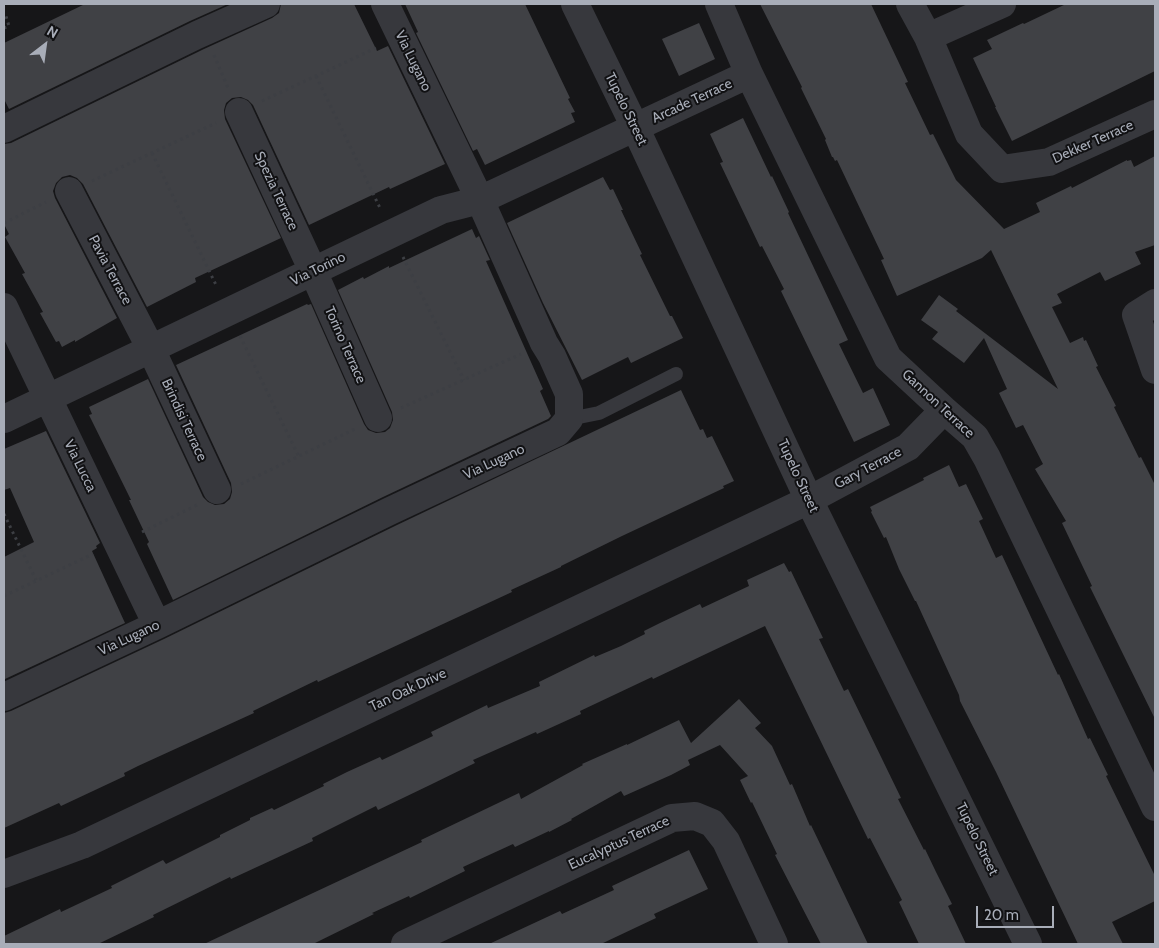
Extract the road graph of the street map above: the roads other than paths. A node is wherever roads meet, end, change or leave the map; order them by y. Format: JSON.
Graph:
{"nodes":[{"id":1,"x":266,"y":4,"type":"edge"},
{"id":2,"x":385,"y":4,"type":"edge"},
{"id":3,"x":575,"y":4,"type":"edge"},
{"id":4,"x":718,"y":4,"type":"edge"},
{"id":5,"x":910,"y":4,"type":"edge"},
{"id":6,"x":1002,"y":4,"type":"edge"},
{"id":7,"x":928,"y":37,"type":"junction"},
{"id":8,"x":749,"y":74,"type":"junction"},
{"id":9,"x":239,"y":112,"type":"road end"},
{"id":10,"x":1155,"y":114,"type":"edge"},
{"id":11,"x":5,"y":126,"type":"edge"},
{"id":12,"x":635,"y":127,"type":"junction"},
{"id":13,"x":69,"y":191,"type":"road end"},
{"id":14,"x":480,"y":200,"type":"junction"},
{"id":15,"x":312,"y":271,"type":"junction"},
{"id":16,"x":1155,"y":303,"type":"edge"},
{"id":17,"x":4,"y":307,"type":"edge"},
{"id":18,"x":151,"y":349,"type":"junction"},
{"id":19,"x":1155,"y":370,"type":"edge"},
{"id":20,"x":676,"y":374,"type":"dead end"},
{"id":21,"x":48,"y":398,"type":"junction"},
{"id":22,"x":944,"y":410,"type":"junction"},
{"id":23,"x":378,"y":418,"type":"road end"},
{"id":24,"x":569,"y":419,"type":"junction"},
{"id":25,"x":4,"y":420,"type":"edge"},
{"id":26,"x":219,"y":493,"type":"road end"},
{"id":27,"x":809,"y":500,"type":"junction"},
{"id":28,"x":157,"y":625,"type":"junction"},
{"id":29,"x":4,"y":697,"type":"edge"},
{"id":30,"x":1155,"y":807,"type":"edge"},
{"id":31,"x":4,"y":874,"type":"edge"},
{"id":32,"x":405,"y":944,"type":"edge"},
{"id":33,"x":774,"y":944,"type":"edge"},
{"id":34,"x":1028,"y":944,"type":"edge"}],
"edges":[{"from":1,"to":11,"type":"street"},
{"from":2,"to":14,"type":"street","name":"Via Lugano"},
{"from":3,"to":12,"type":"street","name":"Tupelo Street"},
{"from":4,"to":8,"type":"street","name":"Gannon Terrace"},
{"from":5,"to":7,"type":"street"},
{"from":6,"to":7,"type":"street"},
{"from":7,"to":10,"type":"street","name":"Dekker Terrace"},
{"from":8,"to":12,"type":"street","name":"Arcade Terrace"},
{"from":8,"to":22,"type":"street","name":"Gannon Terrace"},
{"from":9,"to":15,"type":"street","name":"Spezia Terrace"},
{"from":12,"to":14,"type":"street","name":"Via Torino"},
{"from":12,"to":27,"type":"street","name":"Tupelo Street"},
{"from":13,"to":18,"type":"street","name":"Pavia Terrace"},
{"from":14,"to":15,"type":"street","name":"Via Torino"},
{"from":14,"to":24,"type":"street","name":"Via Lugano"},
{"from":15,"to":18,"type":"street","name":"Via Torino"},
{"from":15,"to":23,"type":"street","name":"Torino Terrace"},
{"from":16,"to":19,"type":"street"},
{"from":17,"to":21,"type":"street","name":"Via Lucca"},
{"from":18,"to":21,"type":"street","name":"Via Torino"},
{"from":18,"to":26,"type":"street","name":"Brindisi Terrace"},
{"from":20,"to":24,"type":"lane"},
{"from":21,"to":25,"type":"street","name":"Via Torino"},
{"from":21,"to":28,"type":"street","name":"Via Lucca"},
{"from":22,"to":27,"type":"street","name":"Gary Terrace"},
{"from":22,"to":30,"type":"street","name":"Gannon Terrace"},
{"from":24,"to":28,"type":"street","name":"Via Lugano"},
{"from":27,"to":31,"type":"street","name":"Tan Oak Drive"},
{"from":27,"to":34,"type":"street","name":"Tupelo Street"},
{"from":28,"to":29,"type":"street","name":"Via Lugano"},
{"from":32,"to":33,"type":"street","name":"Eucalyptus Terrace"}]}
